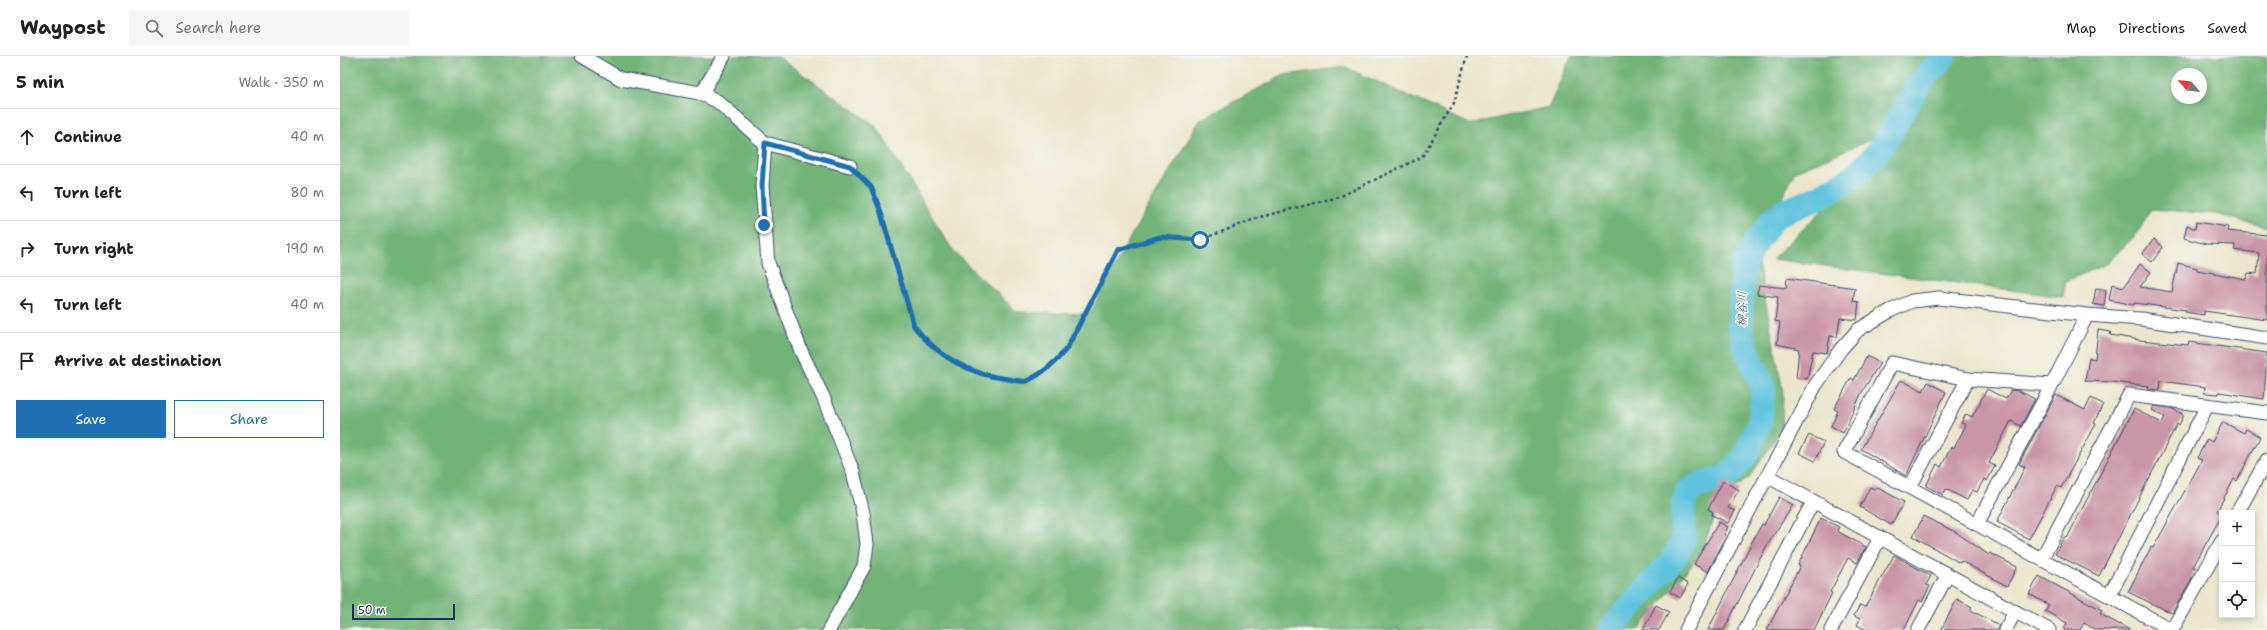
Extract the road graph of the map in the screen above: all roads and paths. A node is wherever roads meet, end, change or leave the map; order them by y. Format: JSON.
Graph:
{"nodes":[{"id":1,"x":582,"y":56,"type":"edge"},
{"id":2,"x":724,"y":56,"type":"edge"},
{"id":3,"x":1467,"y":56,"type":"edge"},
{"id":4,"x":701,"y":94,"type":"junction"},
{"id":5,"x":765,"y":143,"type":"junction"},
{"id":6,"x":850,"y":166,"type":"joint"},
{"id":7,"x":2087,"y":315,"type":"junction"},
{"id":8,"x":2267,"y":338,"type":"edge"},
{"id":9,"x":1968,"y":378,"type":"junction"},
{"id":10,"x":2052,"y":385,"type":"junction"},
{"id":11,"x":2207,"y":406,"type":"junction"},
{"id":12,"x":2267,"y":413,"type":"edge"},
{"id":13,"x":2267,"y":460,"type":"edge"},
{"id":14,"x":1769,"y":477,"type":"junction"},
{"id":15,"x":1910,"y":487,"type":"junction"},
{"id":16,"x":1813,"y":502,"type":"junction"},
{"id":17,"x":2240,"y":510,"type":"edge"},
{"id":18,"x":1977,"y":524,"type":"junction"},
{"id":19,"x":1880,"y":538,"type":"junction"},
{"id":20,"x":2219,"y":546,"type":"edge"},
{"id":21,"x":2042,"y":558,"type":"junction"},
{"id":22,"x":1947,"y":576,"type":"junction"},
{"id":23,"x":2109,"y":596,"type":"junction"},
{"id":24,"x":2015,"y":612,"type":"junction"},
{"id":25,"x":829,"y":630,"type":"edge"},
{"id":26,"x":1686,"y":630,"type":"edge"},
{"id":27,"x":1745,"y":630,"type":"edge"},
{"id":28,"x":1831,"y":630,"type":"edge"},
{"id":29,"x":1918,"y":630,"type":"edge"},
{"id":30,"x":2005,"y":630,"type":"edge"},
{"id":31,"x":2049,"y":630,"type":"edge"}],
"edges":[{"from":1,"to":4,"type":"street"},
{"from":2,"to":4,"type":"street"},
{"from":3,"to":6,"type":"path"},
{"from":4,"to":5,"type":"street"},
{"from":5,"to":6,"type":"street"},
{"from":5,"to":25,"type":"street"},
{"from":7,"to":8,"type":"street"},
{"from":7,"to":10,"type":"street"},
{"from":7,"to":14,"type":"street"},
{"from":9,"to":10,"type":"street"},
{"from":9,"to":15,"type":"street"},
{"from":9,"to":15,"type":"street"},
{"from":10,"to":18,"type":"street"},
{"from":11,"to":12,"type":"street"},
{"from":11,"to":21,"type":"street"},
{"from":11,"to":23,"type":"street"},
{"from":13,"to":17,"type":"street"},
{"from":14,"to":16,"type":"street"},
{"from":14,"to":26,"type":"street"},
{"from":15,"to":18,"type":"street"},
{"from":16,"to":19,"type":"street"},
{"from":16,"to":27,"type":"street"},
{"from":18,"to":21,"type":"street"},
{"from":19,"to":22,"type":"street"},
{"from":19,"to":28,"type":"street"},
{"from":20,"to":23,"type":"street"},
{"from":21,"to":23,"type":"street"},
{"from":22,"to":24,"type":"street"},
{"from":22,"to":29,"type":"street"},
{"from":24,"to":30,"type":"street"},
{"from":24,"to":31,"type":"street"}]}
